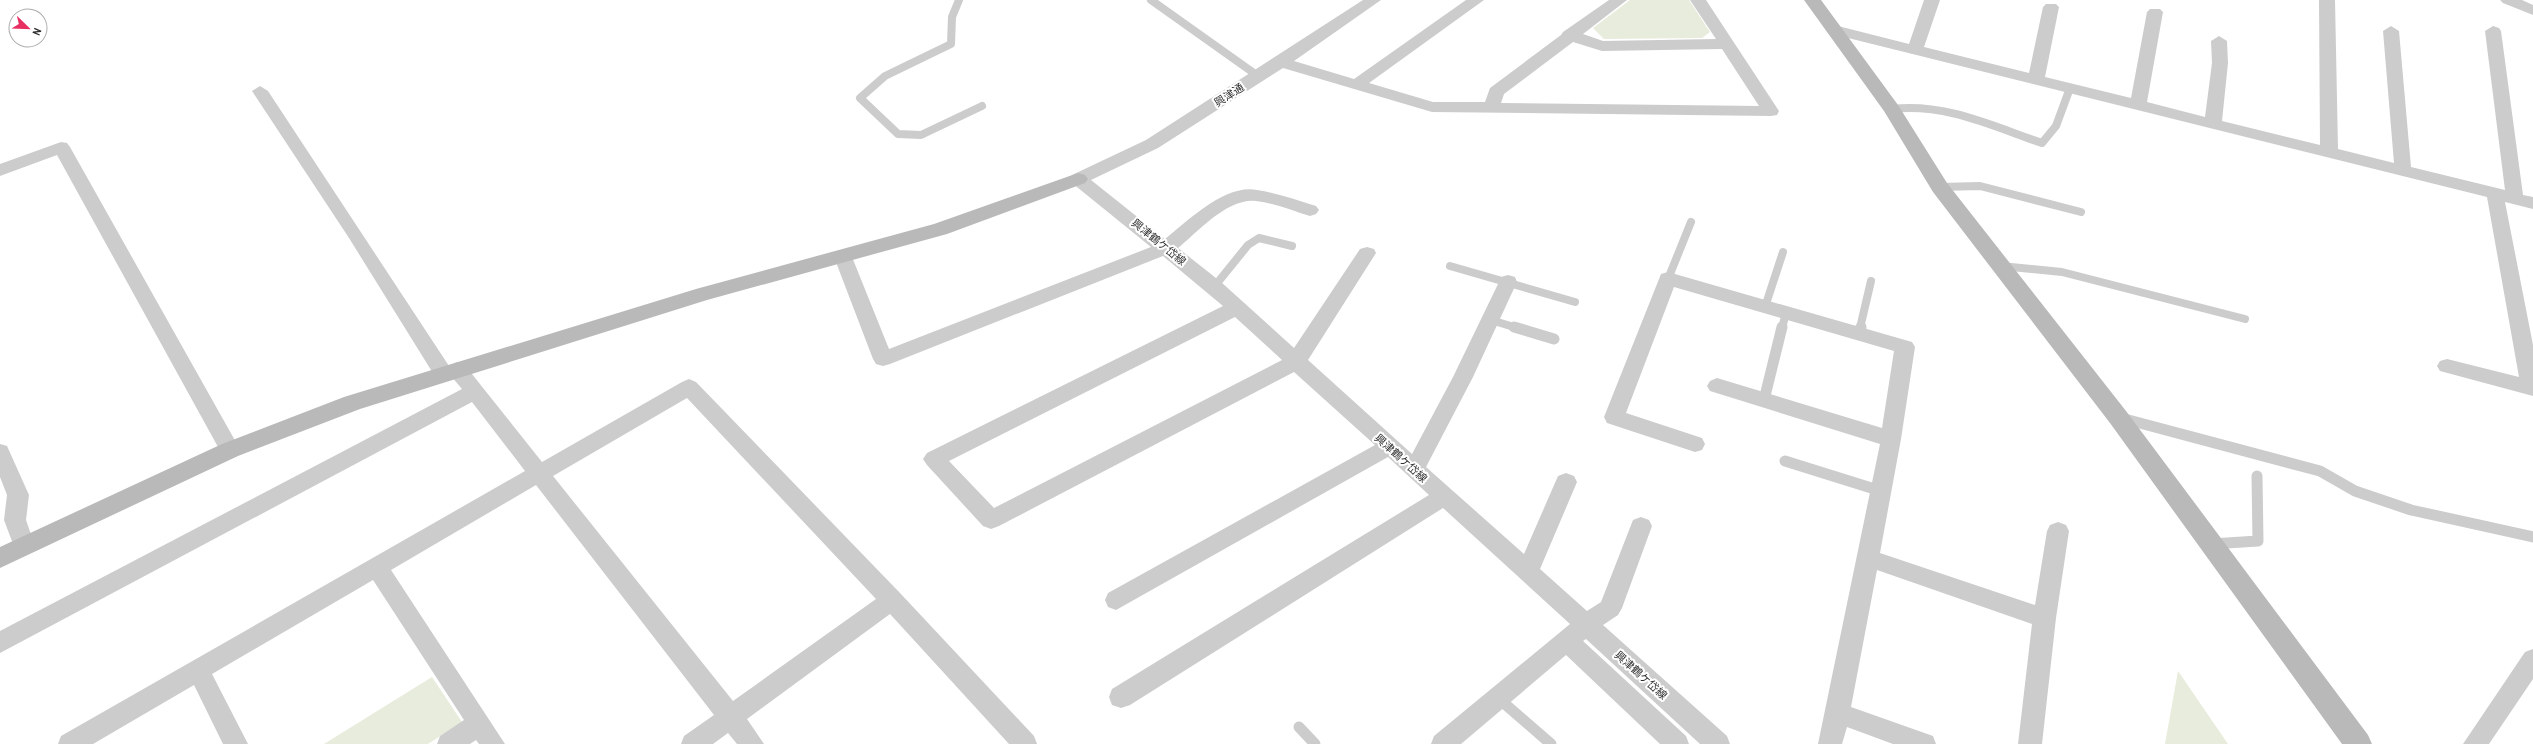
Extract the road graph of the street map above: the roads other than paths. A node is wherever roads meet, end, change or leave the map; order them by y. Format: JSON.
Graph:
{"nodes":[{"id":1,"x":959,"y":0,"type":"edge"},
{"id":2,"x":1151,"y":0,"type":"edge"},
{"id":3,"x":1373,"y":0,"type":"edge"},
{"id":4,"x":1476,"y":0,"type":"edge"},
{"id":5,"x":1619,"y":0,"type":"edge"},
{"id":6,"x":1698,"y":0,"type":"edge"},
{"id":7,"x":1812,"y":0,"type":"edge"},
{"id":8,"x":1932,"y":0,"type":"edge"},
{"id":9,"x":2327,"y":0,"type":"edge"},
{"id":10,"x":2508,"y":0,"type":"edge"},
{"id":11,"x":2051,"y":7,"type":"dead end"},
{"id":12,"x":2533,"y":10,"type":"edge"},
{"id":13,"x":2155,"y":12,"type":"dead end"},
{"id":14,"x":1834,"y":30,"type":"junction"},
{"id":15,"x":2391,"y":31,"type":"dead end"},
{"id":16,"x":2493,"y":31,"type":"dead end"},
{"id":17,"x":1569,"y":36,"type":"junction"},
{"id":18,"x":2219,"y":41,"type":"dead end"},
{"id":19,"x":1728,"y":44,"type":"junction"},
{"id":20,"x":1915,"y":49,"type":"junction"},
{"id":21,"x":1282,"y":62,"type":"junction"},
{"id":22,"x":1258,"y":76,"type":"junction"},
{"id":23,"x":2036,"y":79,"type":"junction"},
{"id":24,"x":1356,"y":85,"type":"junction"},
{"id":25,"x":2070,"y":88,"type":"junction"},
{"id":26,"x":260,"y":91,"type":"dead end"},
{"id":27,"x":2138,"y":105,"type":"junction"},
{"id":28,"x":982,"y":106,"type":"dead end"},
{"id":29,"x":1491,"y":109,"type":"junction"},
{"id":30,"x":1892,"y":109,"type":"junction"},
{"id":31,"x":2213,"y":123,"type":"junction"},
{"id":32,"x":2329,"y":152,"type":"junction"},
{"id":33,"x":0,"y":170,"type":"edge"},
{"id":34,"x":2403,"y":171,"type":"junction"},
{"id":35,"x":1078,"y":178,"type":"junction"},
{"id":36,"x":1940,"y":187,"type":"junction"},
{"id":37,"x":2495,"y":194,"type":"junction"},
{"id":38,"x":2515,"y":199,"type":"junction"},
{"id":39,"x":2533,"y":203,"type":"edge"},
{"id":40,"x":1310,"y":210,"type":"dead end"},
{"id":41,"x":2081,"y":212,"type":"dead end"},
{"id":42,"x":1691,"y":222,"type":"dead end"},
{"id":43,"x":1292,"y":246,"type":"dead end"},
{"id":44,"x":1166,"y":248,"type":"junction"},
{"id":45,"x":1783,"y":252,"type":"dead end"},
{"id":46,"x":1367,"y":253,"type":"dead end"},
{"id":47,"x":843,"y":257,"type":"junction"},
{"id":48,"x":1450,"y":266,"type":"dead end"},
{"id":49,"x":2001,"y":266,"type":"junction"},
{"id":50,"x":1668,"y":279,"type":"junction"},
{"id":51,"x":1871,"y":281,"type":"dead end"},
{"id":52,"x":1508,"y":282,"type":"junction"},
{"id":53,"x":1214,"y":287,"type":"junction"},
{"id":54,"x":1575,"y":302,"type":"dead end"},
{"id":55,"x":1765,"y":307,"type":"junction"},
{"id":56,"x":1236,"y":308,"type":"junction"},
{"id":57,"x":1786,"y":313,"type":"junction"},
{"id":58,"x":2245,"y":319,"type":"dead end"},
{"id":59,"x":1491,"y":320,"type":"junction"},
{"id":60,"x":1859,"y":334,"type":"junction"},
{"id":61,"x":1554,"y":339,"type":"dead end"},
{"id":62,"x":1296,"y":362,"type":"junction"},
{"id":63,"x":2447,"y":366,"type":"dead end"},
{"id":64,"x":450,"y":371,"type":"junction"},
{"id":65,"x":1717,"y":386,"type":"dead end"},
{"id":66,"x":2532,"y":387,"type":"edge"},
{"id":67,"x":476,"y":391,"type":"junction"},
{"id":68,"x":1764,"y":400,"type":"junction"},
{"id":69,"x":2118,"y":417,"type":"junction"},
{"id":70,"x":1891,"y":439,"type":"junction"},
{"id":71,"x":1695,"y":444,"type":"dead end"},
{"id":72,"x":1389,"y":447,"type":"junction"},
{"id":73,"x":230,"y":450,"type":"junction"},
{"id":74,"x":0,"y":452,"type":"edge"},
{"id":75,"x":1785,"y":461,"type":"dead end"},
{"id":76,"x":1414,"y":470,"type":"junction"},
{"id":77,"x":541,"y":473,"type":"junction"},
{"id":78,"x":2257,"y":476,"type":"dead end"},
{"id":79,"x":1566,"y":482,"type":"dead end"},
{"id":80,"x":1881,"y":491,"type":"junction"},
{"id":81,"x":1444,"y":497,"type":"junction"},
{"id":82,"x":8,"y":521,"type":"edge"},
{"id":83,"x":1641,"y":526,"type":"dead end"},
{"id":84,"x":2058,"y":531,"type":"dead end"},
{"id":85,"x":2533,"y":537,"type":"edge"},
{"id":86,"x":2211,"y":544,"type":"junction"},
{"id":87,"x":24,"y":546,"type":"junction"},
{"id":88,"x":0,"y":558,"type":"edge"},
{"id":89,"x":1868,"y":558,"type":"junction"},
{"id":90,"x":377,"y":567,"type":"junction"},
{"id":91,"x":1527,"y":572,"type":"junction"},
{"id":92,"x":892,"y":600,"type":"junction"},
{"id":93,"x":1116,"y":600,"type":"dead end"},
{"id":94,"x":2044,"y":618,"type":"junction"},
{"id":95,"x":1585,"y":625,"type":"junction"},
{"id":96,"x":1567,"y":641,"type":"junction"},
{"id":97,"x":0,"y":643,"type":"edge"},
{"id":98,"x":2533,"y":660,"type":"edge"},
{"id":99,"x":198,"y":670,"type":"junction"},
{"id":100,"x":1121,"y":697,"type":"dead end"},
{"id":101,"x":1498,"y":698,"type":"junction"},
{"id":102,"x":1838,"y":713,"type":"junction"},
{"id":103,"x":731,"y":718,"type":"junction"},
{"id":104,"x":479,"y":724,"type":"junction"},
{"id":105,"x":1298,"y":728,"type":"dead end"},
{"id":106,"x":70,"y":744,"type":"edge"},
{"id":107,"x":236,"y":744,"type":"edge"},
{"id":108,"x":449,"y":744,"type":"edge"},
{"id":109,"x":493,"y":744,"type":"edge"},
{"id":110,"x":694,"y":744,"type":"edge"},
{"id":111,"x":752,"y":744,"type":"edge"},
{"id":112,"x":1024,"y":744,"type":"edge"},
{"id":113,"x":1314,"y":744,"type":"edge"},
{"id":114,"x":1443,"y":744,"type":"edge"},
{"id":115,"x":1551,"y":744,"type":"edge"},
{"id":116,"x":1677,"y":744,"type":"edge"},
{"id":117,"x":1718,"y":744,"type":"edge"},
{"id":118,"x":1830,"y":744,"type":"edge"},
{"id":119,"x":1924,"y":744,"type":"edge"},
{"id":120,"x":2030,"y":744,"type":"edge"},
{"id":121,"x":2358,"y":744,"type":"edge"},
{"id":122,"x":2475,"y":744,"type":"edge"}],
"edges":[{"from":1,"to":28,"type":"lane"},
{"from":2,"to":22,"type":"lane"},
{"from":3,"to":21,"type":"street","name":"興津通"},
{"from":4,"to":24,"type":"street"},
{"from":5,"to":17,"type":"street"},
{"from":6,"to":19,"type":"street"},
{"from":7,"to":14,"type":"street"},
{"from":8,"to":20,"type":"street"},
{"from":9,"to":32,"type":"street"},
{"from":10,"to":12,"type":"street"},
{"from":11,"to":23,"type":"street"},
{"from":13,"to":27,"type":"street"},
{"from":14,"to":20,"type":"street"},
{"from":14,"to":30,"type":"street"},
{"from":15,"to":34,"type":"street"},
{"from":16,"to":38,"type":"street"},
{"from":17,"to":19,"type":"street"},
{"from":17,"to":29,"type":"street"},
{"from":18,"to":31,"type":"street"},
{"from":19,"to":29,"type":"street"},
{"from":20,"to":23,"type":"street"},
{"from":21,"to":22,"type":"street","name":"興津通"},
{"from":21,"to":24,"type":"street"},
{"from":22,"to":35,"type":"street","name":"興津通"},
{"from":23,"to":25,"type":"street"},
{"from":24,"to":29,"type":"street"},
{"from":25,"to":27,"type":"street"},
{"from":25,"to":30,"type":"lane"},
{"from":26,"to":64,"type":"street"},
{"from":27,"to":31,"type":"street"},
{"from":30,"to":36,"type":"street"},
{"from":31,"to":32,"type":"street"},
{"from":32,"to":34,"type":"street"},
{"from":33,"to":73,"type":"street"},
{"from":34,"to":37,"type":"street"},
{"from":35,"to":44,"type":"street","name":"興津鶴ケ岱線"},
{"from":35,"to":47,"type":"street"},
{"from":36,"to":41,"type":"lane"},
{"from":36,"to":49,"type":"street"},
{"from":37,"to":38,"type":"street"},
{"from":37,"to":66,"type":"street"},
{"from":38,"to":39,"type":"street"},
{"from":40,"to":44,"type":"street"},
{"from":42,"to":50,"type":"lane"},
{"from":43,"to":53,"type":"lane"},
{"from":44,"to":47,"type":"street"},
{"from":44,"to":53,"type":"street","name":"興津鶴ケ岱線"},
{"from":45,"to":55,"type":"lane"},
{"from":46,"to":62,"type":"street"},
{"from":47,"to":64,"type":"street"},
{"from":48,"to":52,"type":"lane"},
{"from":49,"to":58,"type":"lane"},
{"from":49,"to":69,"type":"street"},
{"from":50,"to":55,"type":"street"},
{"from":50,"to":71,"type":"street"},
{"from":51,"to":60,"type":"lane"},
{"from":52,"to":54,"type":"lane"},
{"from":52,"to":59,"type":"street"},
{"from":53,"to":56,"type":"street","name":"興津鶴ケ岱線"},
{"from":55,"to":57,"type":"street"},
{"from":56,"to":62,"type":"street","name":"興津鶴ケ岱線"},
{"from":56,"to":62,"type":"street"},
{"from":57,"to":60,"type":"street"},
{"from":57,"to":68,"type":"lane"},
{"from":59,"to":61,"type":"lane"},
{"from":59,"to":76,"type":"street"},
{"from":60,"to":70,"type":"street"},
{"from":62,"to":72,"type":"street","name":"興津鶴ケ岱線"},
{"from":63,"to":66,"type":"street"},
{"from":64,"to":67,"type":"street"},
{"from":64,"to":73,"type":"street"},
{"from":65,"to":68,"type":"street"},
{"from":67,"to":77,"type":"street"},
{"from":67,"to":97,"type":"street"},
{"from":68,"to":70,"type":"street"},
{"from":69,"to":85,"type":"lane"},
{"from":69,"to":86,"type":"street"},
{"from":70,"to":80,"type":"street"},
{"from":72,"to":76,"type":"street","name":"興津鶴ケ岱線"},
{"from":72,"to":93,"type":"street"},
{"from":73,"to":87,"type":"street"},
{"from":74,"to":82,"type":"street"},
{"from":75,"to":80,"type":"lane"},
{"from":76,"to":81,"type":"street","name":"興津鶴ケ岱線"},
{"from":77,"to":90,"type":"street"},
{"from":77,"to":92,"type":"street"},
{"from":77,"to":103,"type":"street"},
{"from":78,"to":86,"type":"lane"},
{"from":79,"to":91,"type":"street"},
{"from":80,"to":89,"type":"street"},
{"from":81,"to":91,"type":"street","name":"興津鶴ケ岱線"},
{"from":81,"to":100,"type":"street"},
{"from":82,"to":87,"type":"street"},
{"from":83,"to":95,"type":"street"},
{"from":84,"to":94,"type":"street"},
{"from":86,"to":121,"type":"street"},
{"from":87,"to":88,"type":"street"},
{"from":89,"to":94,"type":"street"},
{"from":89,"to":102,"type":"street"},
{"from":90,"to":99,"type":"street"},
{"from":90,"to":104,"type":"street"},
{"from":91,"to":95,"type":"street","name":"興津鶴ケ岱線"},
{"from":92,"to":103,"type":"street"},
{"from":92,"to":112,"type":"street"},
{"from":94,"to":120,"type":"street"},
{"from":95,"to":96,"type":"street"},
{"from":95,"to":117,"type":"street","name":"興津鶴ケ岱線"},
{"from":96,"to":101,"type":"street"},
{"from":96,"to":116,"type":"street"},
{"from":98,"to":122,"type":"street"},
{"from":99,"to":106,"type":"street"},
{"from":99,"to":107,"type":"street"},
{"from":101,"to":114,"type":"street"},
{"from":101,"to":115,"type":"lane"},
{"from":102,"to":118,"type":"street"},
{"from":102,"to":119,"type":"street"},
{"from":103,"to":110,"type":"street"},
{"from":103,"to":111,"type":"street"},
{"from":104,"to":108,"type":"street"},
{"from":104,"to":109,"type":"street"},
{"from":105,"to":113,"type":"lane"}]}
